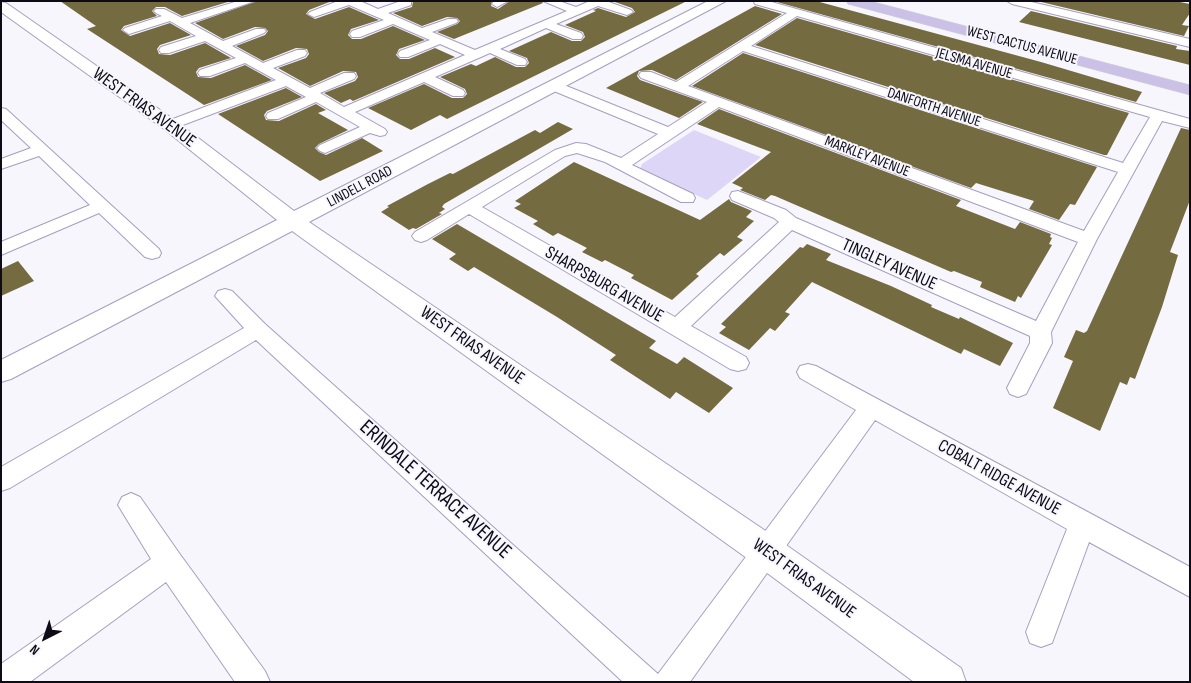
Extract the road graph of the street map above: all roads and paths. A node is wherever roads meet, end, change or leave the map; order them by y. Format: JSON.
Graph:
{"nodes":[{"id":1,"x":220,"y":1,"type":"edge"},
{"id":2,"x":250,"y":1,"type":"edge"},
{"id":3,"x":350,"y":1,"type":"edge"},
{"id":4,"x":548,"y":1,"type":"edge"},
{"id":5,"x":719,"y":1,"type":"edge"},
{"id":6,"x":853,"y":1,"type":"edge"},
{"id":7,"x":889,"y":1,"type":"edge"},
{"id":8,"x":1012,"y":1,"type":"edge"},
{"id":9,"x":597,"y":2,"type":"edge"},
{"id":10,"x":759,"y":2,"type":"edge"},
{"id":11,"x":407,"y":3,"type":"dead end"},
{"id":12,"x":1,"y":6,"type":"edge"},
{"id":13,"x":231,"y":7,"type":"junction"},
{"id":14,"x":160,"y":10,"type":"dead end"},
{"id":15,"x":577,"y":11,"type":"junction"},
{"id":16,"x":627,"y":12,"type":"dead end"},
{"id":17,"x":377,"y":13,"type":"junction"},
{"id":18,"x":795,"y":13,"type":"junction"},
{"id":19,"x":314,"y":14,"type":"dead end"},
{"id":20,"x":177,"y":20,"type":"junction"},
{"id":21,"x":393,"y":20,"type":"junction"},
{"id":22,"x":452,"y":21,"type":"dead end"},
{"id":23,"x":546,"y":24,"type":"junction"},
{"id":24,"x":129,"y":30,"type":"dead end"},
{"id":25,"x":260,"y":32,"type":"dead end"},
{"id":26,"x":422,"y":32,"type":"junction"},
{"id":27,"x":356,"y":34,"type":"dead end"},
{"id":28,"x":207,"y":36,"type":"junction"},
{"id":29,"x":577,"y":36,"type":"dead end"},
{"id":30,"x":440,"y":40,"type":"junction"},
{"id":31,"x":1190,"y":44,"type":"edge"},
{"id":32,"x":222,"y":45,"type":"junction"},
{"id":33,"x":740,"y":46,"type":"junction"},
{"id":34,"x":490,"y":49,"type":"junction"},
{"id":35,"x":165,"y":50,"type":"dead end"},
{"id":36,"x":301,"y":53,"type":"dead end"},
{"id":37,"x":404,"y":54,"type":"dead end"},
{"id":38,"x":475,"y":55,"type":"junction"},
{"id":39,"x":247,"y":58,"type":"junction"},
{"id":40,"x":521,"y":62,"type":"dead end"},
{"id":41,"x":263,"y":67,"type":"junction"},
{"id":42,"x":204,"y":74,"type":"dead end"},
{"id":43,"x":646,"y":75,"type":"dead end"},
{"id":44,"x":349,"y":76,"type":"dead end"},
{"id":45,"x":424,"y":77,"type":"junction"},
{"id":46,"x":282,"y":78,"type":"junction"},
{"id":47,"x":1190,"y":78,"type":"edge"},
{"id":48,"x":554,"y":86,"type":"junction"},
{"id":49,"x":678,"y":86,"type":"junction"},
{"id":50,"x":1190,"y":90,"type":"edge"},
{"id":51,"x":458,"y":93,"type":"dead end"},
{"id":52,"x":313,"y":95,"type":"junction"},
{"id":53,"x":719,"y":101,"type":"junction"},
{"id":54,"x":1,"y":112,"type":"edge"},
{"id":55,"x":344,"y":112,"type":"junction"},
{"id":56,"x":1158,"y":115,"type":"junction"},
{"id":57,"x":272,"y":116,"type":"dead end"},
{"id":58,"x":165,"y":122,"type":"junction"},
{"id":59,"x":1190,"y":124,"type":"edge"},
{"id":60,"x":669,"y":133,"type":"junction"},
{"id":61,"x":325,"y":148,"type":"dead end"},
{"id":62,"x":41,"y":150,"type":"junction"},
{"id":63,"x":1,"y":164,"type":"edge"},
{"id":64,"x":621,"y":165,"type":"junction"},
{"id":65,"x":1127,"y":170,"type":"junction"},
{"id":66,"x":738,"y":196,"type":"dead end"},
{"id":67,"x":688,"y":198,"type":"dead end"},
{"id":68,"x":102,"y":206,"type":"junction"},
{"id":69,"x":469,"y":207,"type":"junction"},
{"id":70,"x":294,"y":222,"type":"junction"},
{"id":71,"x":790,"y":222,"type":"junction"},
{"id":72,"x":421,"y":236,"type":"dead end"},
{"id":73,"x":1088,"y":239,"type":"junction"},
{"id":74,"x":1,"y":249,"type":"edge"},
{"id":75,"x":152,"y":253,"type":"dead end"},
{"id":76,"x":225,"y":296,"type":"dead end"},
{"id":77,"x":677,"y":327,"type":"junction"},
{"id":78,"x":258,"y":329,"type":"junction"},
{"id":79,"x":1041,"y":332,"type":"junction"},
{"id":80,"x":738,"y":363,"type":"dead end"},
{"id":81,"x":1,"y":372,"type":"edge"},
{"id":82,"x":808,"y":372,"type":"dead end"},
{"id":83,"x":1018,"y":388,"type":"dead end"},
{"id":84,"x":871,"y":407,"type":"junction"},
{"id":85,"x":1,"y":480,"type":"edge"},
{"id":86,"x":131,"y":505,"type":"dead end"},
{"id":87,"x":1082,"y":524,"type":"junction"},
{"id":88,"x":767,"y":552,"type":"junction"},
{"id":89,"x":169,"y":563,"type":"junction"},
{"id":90,"x":1190,"y":583,"type":"edge"},
{"id":91,"x":1041,"y":632,"type":"dead end"},
{"id":92,"x":3,"y":682,"type":"edge"},
{"id":93,"x":254,"y":682,"type":"edge"},
{"id":94,"x":646,"y":682,"type":"edge"},
{"id":95,"x":671,"y":682,"type":"edge"},
{"id":96,"x":947,"y":682,"type":"edge"}],
"edges":[{"from":1,"to":13,"type":"street"},
{"from":2,"to":13,"type":"street"},
{"from":3,"to":17,"type":"street"},
{"from":3,"to":19,"type":"street"},
{"from":4,"to":15,"type":"street"},
{"from":5,"to":48,"type":"street","name":"LINDELL ROAD"},
{"from":6,"to":50,"type":"main road","name":"WEST CACTUS AVENUE"},
{"from":7,"to":47,"type":"main road","name":"WEST CACTUS AVENUE"},
{"from":8,"to":31,"type":"street"},
{"from":9,"to":15,"type":"street"},
{"from":9,"to":16,"type":"street"},
{"from":10,"to":18,"type":"street","name":"JELSMA AVENUE"},
{"from":11,"to":17,"type":"street"},
{"from":12,"to":58,"type":"street","name":"WEST FRIAS AVENUE"},
{"from":13,"to":20,"type":"street"},
{"from":14,"to":20,"type":"street"},
{"from":15,"to":23,"type":"street"},
{"from":17,"to":21,"type":"street"},
{"from":18,"to":33,"type":"street"},
{"from":18,"to":56,"type":"street","name":"JELSMA AVENUE"},
{"from":20,"to":24,"type":"street"},
{"from":20,"to":28,"type":"street"},
{"from":21,"to":26,"type":"street"},
{"from":21,"to":27,"type":"street"},
{"from":22,"to":26,"type":"street"},
{"from":23,"to":29,"type":"street"},
{"from":23,"to":34,"type":"street"},
{"from":25,"to":32,"type":"street"},
{"from":26,"to":30,"type":"street"},
{"from":28,"to":32,"type":"street"},
{"from":28,"to":35,"type":"street"},
{"from":30,"to":37,"type":"street"},
{"from":30,"to":38,"type":"street"},
{"from":32,"to":39,"type":"street"},
{"from":33,"to":49,"type":"street"},
{"from":33,"to":65,"type":"street","name":"DANFORTH AVENUE"},
{"from":34,"to":38,"type":"street"},
{"from":34,"to":40,"type":"street"},
{"from":36,"to":41,"type":"street"},
{"from":38,"to":45,"type":"street"},
{"from":39,"to":41,"type":"street"},
{"from":39,"to":42,"type":"street"},
{"from":41,"to":46,"type":"street"},
{"from":43,"to":49,"type":"street","name":"MARKLEY AVENUE"},
{"from":44,"to":52,"type":"street"},
{"from":45,"to":51,"type":"street"},
{"from":45,"to":55,"type":"street"},
{"from":46,"to":52,"type":"street"},
{"from":46,"to":58,"type":"street"},
{"from":48,"to":60,"type":"street"},
{"from":48,"to":70,"type":"street","name":"LINDELL ROAD"},
{"from":49,"to":53,"type":"street","name":"MARKLEY AVENUE"},
{"from":52,"to":55,"type":"street"},
{"from":52,"to":57,"type":"street"},
{"from":53,"to":60,"type":"street"},
{"from":53,"to":73,"type":"street","name":"MARKLEY AVENUE"},
{"from":54,"to":62,"type":"street"},
{"from":55,"to":61,"type":"street"},
{"from":56,"to":59,"type":"street","name":"JELSMA AVENUE"},
{"from":56,"to":65,"type":"street"},
{"from":58,"to":70,"type":"street","name":"WEST FRIAS AVENUE"},
{"from":60,"to":64,"type":"street"},
{"from":62,"to":63,"type":"street"},
{"from":62,"to":68,"type":"street"},
{"from":64,"to":67,"type":"street"},
{"from":64,"to":69,"type":"street"},
{"from":65,"to":73,"type":"street"},
{"from":66,"to":71,"type":"street","name":"TINGLEY AVENUE"},
{"from":68,"to":74,"type":"street"},
{"from":68,"to":75,"type":"street"},
{"from":69,"to":72,"type":"street"},
{"from":69,"to":77,"type":"street","name":"SHARPSBURG AVENUE"},
{"from":70,"to":81,"type":"street","name":"LINDELL ROAD"},
{"from":70,"to":88,"type":"street","name":"WEST FRIAS AVENUE"},
{"from":71,"to":77,"type":"street"},
{"from":71,"to":79,"type":"street","name":"TINGLEY AVENUE"},
{"from":73,"to":79,"type":"street"},
{"from":76,"to":78,"type":"street","name":"ERINDALE TERRACE AVENUE"},
{"from":77,"to":80,"type":"street","name":"SHARPSBURG AVENUE"},
{"from":78,"to":85,"type":"street"},
{"from":78,"to":94,"type":"street","name":"ERINDALE TERRACE AVENUE"},
{"from":79,"to":83,"type":"street"},
{"from":82,"to":84,"type":"street","name":"COBALT RIDGE AVENUE"},
{"from":84,"to":87,"type":"street","name":"COBALT RIDGE AVENUE"},
{"from":84,"to":88,"type":"street"},
{"from":86,"to":89,"type":"street"},
{"from":87,"to":90,"type":"street","name":"COBALT RIDGE AVENUE"},
{"from":87,"to":91,"type":"street"},
{"from":88,"to":95,"type":"street"},
{"from":88,"to":96,"type":"street","name":"WEST FRIAS AVENUE"},
{"from":89,"to":92,"type":"street"},
{"from":89,"to":93,"type":"street"}]}
